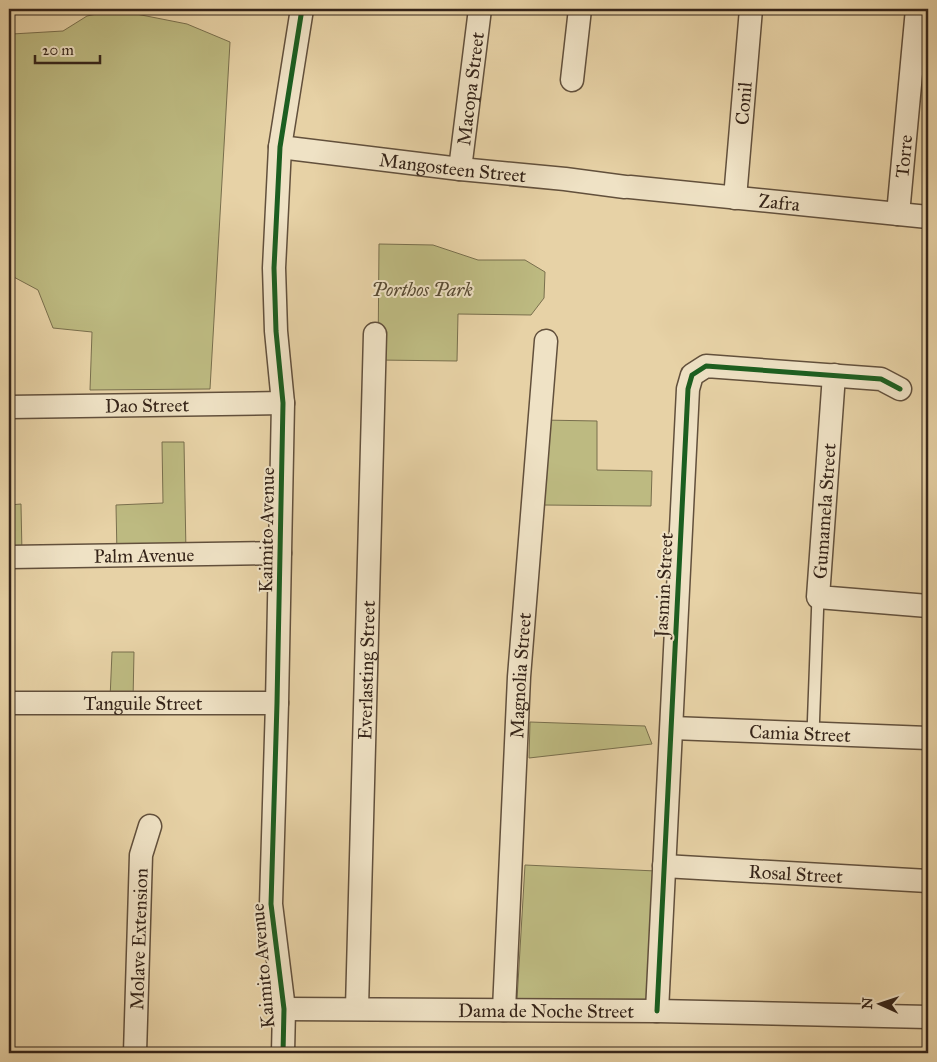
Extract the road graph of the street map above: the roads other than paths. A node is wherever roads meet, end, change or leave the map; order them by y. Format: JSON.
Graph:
{"nodes":[{"id":1,"x":302,"y":9,"type":"edge"},
{"id":2,"x":480,"y":9,"type":"edge"},
{"id":3,"x":580,"y":9,"type":"edge"},
{"id":4,"x":751,"y":9,"type":"edge"},
{"id":5,"x":917,"y":9,"type":"edge"},
{"id":6,"x":572,"y":80,"type":"dead end"},
{"id":7,"x":280,"y":147,"type":"junction"},
{"id":8,"x":460,"y":169,"type":"junction"},
{"id":9,"x":628,"y":187,"type":"joint"},
{"id":10,"x":735,"y":198,"type":"junction"},
{"id":11,"x":898,"y":214,"type":"junction"},
{"id":12,"x":928,"y":218,"type":"edge"},
{"id":13,"x":375,"y":334,"type":"dead end"},
{"id":14,"x":546,"y":341,"type":"dead end"},
{"id":15,"x":834,"y":375,"type":"junction"},
{"id":16,"x":900,"y":389,"type":"dead end"},
{"id":17,"x":283,"y":403,"type":"junction"},
{"id":18,"x":9,"y":407,"type":"edge"},
{"id":19,"x":280,"y":553,"type":"junction"},
{"id":20,"x":9,"y":557,"type":"edge"},
{"id":21,"x":818,"y":597,"type":"junction"},
{"id":22,"x":928,"y":606,"type":"edge"},
{"id":23,"x":9,"y":703,"type":"edge"},
{"id":24,"x":278,"y":703,"type":"junction"},
{"id":25,"x":672,"y":728,"type":"junction"},
{"id":26,"x":813,"y":734,"type":"junction"},
{"id":27,"x":928,"y":738,"type":"edge"},
{"id":28,"x":150,"y":826,"type":"dead end"},
{"id":29,"x":664,"y":866,"type":"junction"},
{"id":30,"x":928,"y":881,"type":"edge"},
{"id":31,"x":357,"y":1008,"type":"junction"},
{"id":32,"x":284,"y":1009,"type":"junction"},
{"id":33,"x":504,"y":1010,"type":"junction"},
{"id":34,"x":657,"y":1011,"type":"junction"},
{"id":35,"x":928,"y":1017,"type":"edge"},
{"id":36,"x":135,"y":1053,"type":"edge"},
{"id":37,"x":283,"y":1053,"type":"edge"}],
"edges":[{"from":1,"to":7,"type":"street","name":"Kaimito Avenue"},
{"from":2,"to":8,"type":"street","name":"Macopa Street"},
{"from":3,"to":6,"type":"street"},
{"from":4,"to":10,"type":"street","name":"Conil"},
{"from":5,"to":11,"type":"street","name":"Torre"},
{"from":7,"to":8,"type":"street","name":"Mangosteen Street"},
{"from":7,"to":17,"type":"street","name":"Kaimito Avenue"},
{"from":8,"to":9,"type":"street","name":"Mangosteen Street"},
{"from":9,"to":10,"type":"street","name":"Zafra"},
{"from":10,"to":11,"type":"street","name":"Zafra"},
{"from":11,"to":12,"type":"street","name":"Zafra"},
{"from":13,"to":31,"type":"street","name":"Everlasting Street"},
{"from":14,"to":33,"type":"street","name":"Magnolia Street"},
{"from":15,"to":16,"type":"street","name":"Jasmin Street"},
{"from":15,"to":21,"type":"street","name":"Gumamela Street"},
{"from":15,"to":25,"type":"street","name":"Jasmin Street"},
{"from":17,"to":18,"type":"street","name":"Dao Street"},
{"from":17,"to":19,"type":"street","name":"Kaimito Avenue"},
{"from":19,"to":20,"type":"street","name":"Palm Avenue"},
{"from":19,"to":24,"type":"street","name":"Kaimito Avenue"},
{"from":21,"to":22,"type":"street","name":"Gumamela Street"},
{"from":21,"to":26,"type":"lane"},
{"from":23,"to":24,"type":"street","name":"Tanguile Street"},
{"from":24,"to":32,"type":"street","name":"Kaimito Avenue"},
{"from":25,"to":26,"type":"street","name":"Camia Street"},
{"from":25,"to":29,"type":"street","name":"Jasmin Street"},
{"from":26,"to":27,"type":"street","name":"Camia Street"},
{"from":28,"to":36,"type":"street","name":"Molave Extension"},
{"from":29,"to":30,"type":"street","name":"Rosal Street"},
{"from":29,"to":34,"type":"street","name":"Jasmin Street"},
{"from":31,"to":32,"type":"street","name":"Dama de Noche Street"},
{"from":31,"to":33,"type":"street","name":"Dama de Noche Street"},
{"from":32,"to":37,"type":"street","name":"Kaimito Avenue"},
{"from":33,"to":34,"type":"street","name":"Dama de Noche Street"},
{"from":34,"to":35,"type":"street","name":"Dama de Noche Street"}]}
